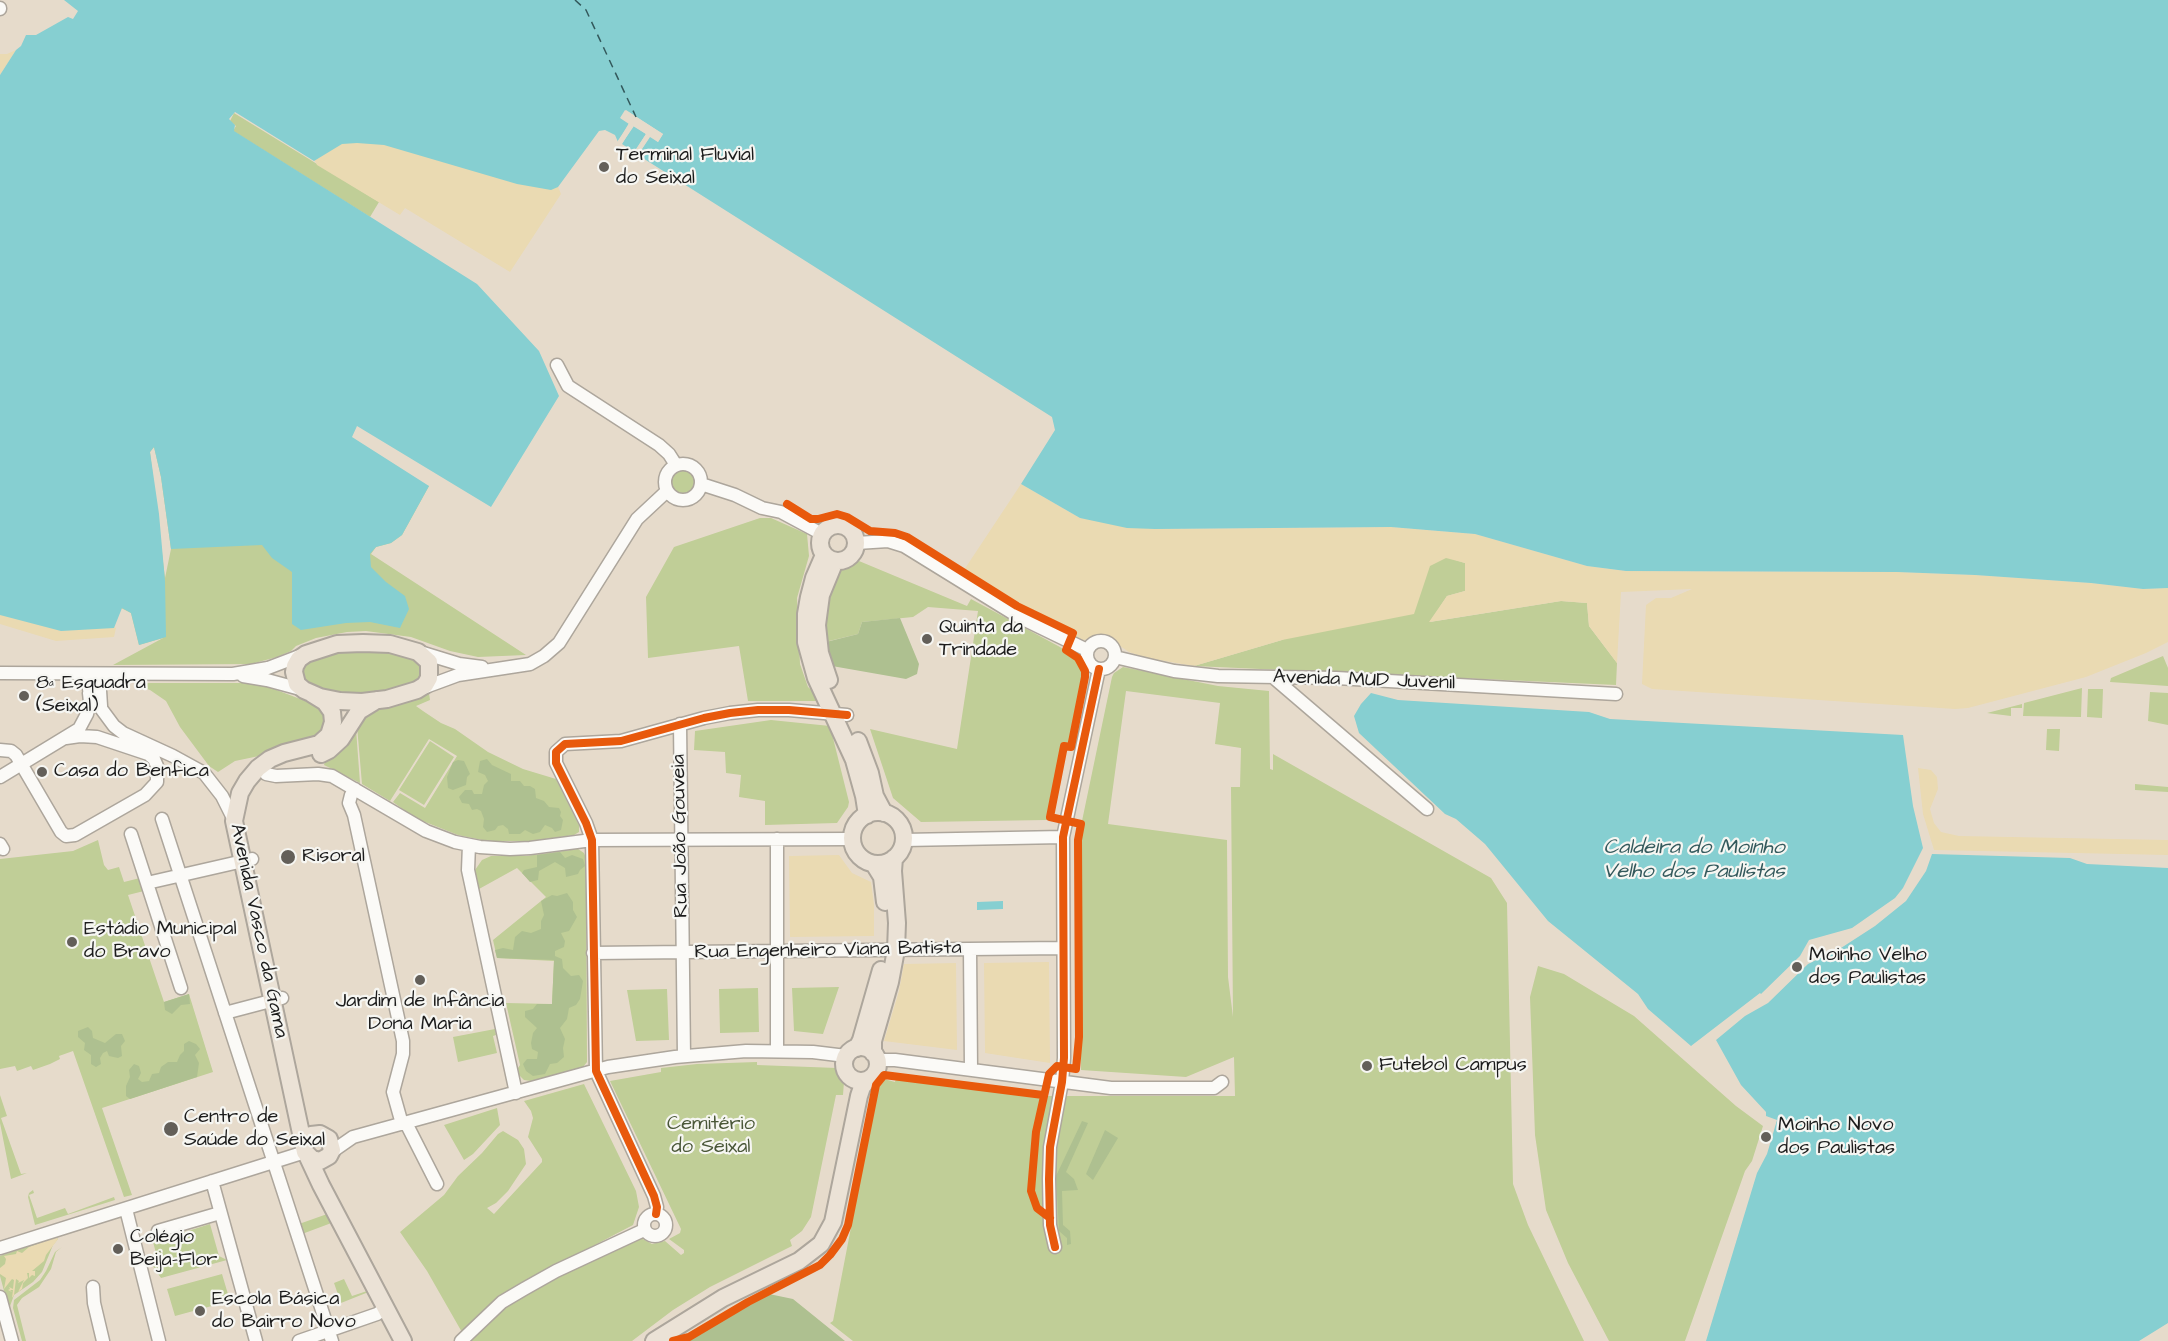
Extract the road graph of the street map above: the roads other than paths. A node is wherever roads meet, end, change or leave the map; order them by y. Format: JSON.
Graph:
{"nodes":[{"id":1,"x":557,"y":365,"type":"dead end"},
{"id":2,"x":676,"y":465,"type":"junction"},
{"id":3,"x":701,"y":484,"type":"junction"},
{"id":4,"x":667,"y":491,"type":"junction"},
{"id":5,"x":822,"y":534,"type":"junction"},
{"id":6,"x":857,"y":543,"type":"junction"},
{"id":7,"x":830,"y":558,"type":"junction"},
{"id":8,"x":1087,"y":650,"type":"junction"},
{"id":9,"x":418,"y":652,"type":"junction"},
{"id":10,"x":306,"y":654,"type":"junction"},
{"id":11,"x":1115,"y":657,"type":"junction"},
{"id":12,"x":1099,"y":669,"type":"junction"},
{"id":13,"x":498,"y":670,"type":"junction"},
{"id":14,"x":0,"y":673,"type":"edge"},
{"id":15,"x":233,"y":674,"type":"junction"},
{"id":16,"x":93,"y":675,"type":"junction"},
{"id":17,"x":1274,"y":678,"type":"junction"},
{"id":18,"x":89,"y":689,"type":"junction"},
{"id":19,"x":417,"y":690,"type":"junction"},
{"id":20,"x":1274,"y":691,"type":"dead end"},
{"id":21,"x":308,"y":692,"type":"junction"},
{"id":22,"x":1616,"y":694,"type":"dead end"},
{"id":23,"x":377,"y":700,"type":"junction"},
{"id":24,"x":102,"y":711,"type":"junction"},
{"id":25,"x":832,"y":712,"type":"junction"},
{"id":26,"x":680,"y":724,"type":"junction"},
{"id":27,"x":66,"y":738,"type":"junction"},
{"id":28,"x":0,"y":750,"type":"edge"},
{"id":29,"x":22,"y":764,"type":"junction"},
{"id":30,"x":266,"y":774,"type":"junction"},
{"id":31,"x":0,"y":777,"type":"edge"},
{"id":32,"x":355,"y":789,"type":"junction"},
{"id":33,"x":369,"y":798,"type":"junction"},
{"id":34,"x":1427,"y":809,"type":"dead end"},
{"id":35,"x":875,"y":814,"type":"junction"},
{"id":36,"x":354,"y":815,"type":"junction"},
{"id":37,"x":162,"y":819,"type":"dead end"},
{"id":38,"x":239,"y":821,"type":"junction"},
{"id":39,"x":131,"y":834,"type":"dead end"},
{"id":40,"x":1063,"y":837,"type":"junction"},
{"id":41,"x":777,"y":839,"type":"junction"},
{"id":42,"x":852,"y":839,"type":"junction"},
{"id":43,"x":592,"y":840,"type":"junction"},
{"id":44,"x":681,"y":840,"type":"junction"},
{"id":45,"x":904,"y":840,"type":"junction"},
{"id":46,"x":469,"y":845,"type":"junction"},
{"id":47,"x":894,"y":858,"type":"junction"},
{"id":48,"x":247,"y":860,"type":"junction"},
{"id":49,"x":874,"y":864,"type":"junction"},
{"id":50,"x":180,"y":875,"type":"junction"},
{"id":51,"x":147,"y":883,"type":"junction"},
{"id":52,"x":1063,"y":948,"type":"junction"},
{"id":53,"x":890,"y":950,"type":"junction"},
{"id":54,"x":970,"y":950,"type":"junction"},
{"id":55,"x":776,"y":951,"type":"junction"},
{"id":56,"x":683,"y":952,"type":"junction"},
{"id":57,"x":593,"y":953,"type":"junction"},
{"id":58,"x":181,"y":988,"type":"dead end"},
{"id":59,"x":277,"y":999,"type":"junction"},
{"id":60,"x":225,"y":1012,"type":"junction"},
{"id":61,"x":777,"y":1051,"type":"junction"},
{"id":62,"x":851,"y":1052,"type":"junction"},
{"id":63,"x":684,"y":1056,"type":"junction"},
{"id":64,"x":875,"y":1056,"type":"junction"},
{"id":65,"x":971,"y":1069,"type":"junction"},
{"id":66,"x":596,"y":1071,"type":"junction"},
{"id":67,"x":859,"y":1078,"type":"junction"},
{"id":68,"x":1062,"y":1082,"type":"junction"},
{"id":69,"x":1222,"y":1082,"type":"dead end"},
{"id":70,"x":516,"y":1093,"type":"junction"},
{"id":71,"x":404,"y":1124,"type":"junction"},
{"id":72,"x":322,"y":1134,"type":"junction"},
{"id":73,"x":353,"y":1137,"type":"junction"},
{"id":74,"x":306,"y":1151,"type":"junction"},
{"id":75,"x":330,"y":1155,"type":"junction"},
{"id":76,"x":273,"y":1162,"type":"junction"},
{"id":77,"x":212,"y":1181,"type":"junction"},
{"id":78,"x":436,"y":1184,"type":"dead end"},
{"id":79,"x":329,"y":1200,"type":"junction"},
{"id":80,"x":126,"y":1209,"type":"junction"},
{"id":81,"x":220,"y":1213,"type":"junction"},
{"id":82,"x":656,"y":1214,"type":"junction"},
{"id":83,"x":644,"y":1230,"type":"junction"},
{"id":84,"x":156,"y":1235,"type":"dead end"},
{"id":85,"x":1055,"y":1247,"type":"dead end"},
{"id":86,"x":0,"y":1248,"type":"edge"},
{"id":87,"x":93,"y":1287,"type":"dead end"},
{"id":88,"x":0,"y":1297,"type":"edge"},
{"id":89,"x":386,"y":1308,"type":"junction"},
{"id":90,"x":331,"y":1335,"type":"edge"},
{"id":91,"x":12,"y":1341,"type":"edge"},
{"id":92,"x":104,"y":1341,"type":"edge"},
{"id":93,"x":159,"y":1341,"type":"edge"},
{"id":94,"x":256,"y":1341,"type":"edge"},
{"id":95,"x":299,"y":1341,"type":"edge"},
{"id":96,"x":403,"y":1341,"type":"edge"},
{"id":97,"x":461,"y":1341,"type":"edge"},
{"id":98,"x":644,"y":1341,"type":"edge"},
{"id":99,"x":654,"y":1341,"type":"edge"}],
"edges":[{"from":1,"to":2,"type":"street"},
{"from":2,"to":3,"type":"street"},
{"from":2,"to":4,"type":"street"},
{"from":3,"to":4,"type":"street"},
{"from":3,"to":5,"type":"street"},
{"from":4,"to":13,"type":"street"},
{"from":5,"to":6,"type":"main road"},
{"from":5,"to":7,"type":"main road"},
{"from":6,"to":7,"type":"main road"},
{"from":6,"to":8,"type":"street"},
{"from":7,"to":25,"type":"main road"},
{"from":8,"to":11,"type":"street"},
{"from":8,"to":12,"type":"street"},
{"from":9,"to":10,"type":"main road"},
{"from":9,"to":13,"type":"street"},
{"from":9,"to":19,"type":"main road"},
{"from":10,"to":15,"type":"street"},
{"from":10,"to":21,"type":"main road"},
{"from":11,"to":12,"type":"street"},
{"from":11,"to":17,"type":"street","name":"Avenida MUD Juvenil"},
{"from":12,"to":40,"type":"street"},
{"from":13,"to":19,"type":"street"},
{"from":14,"to":16,"type":"street"},
{"from":15,"to":16,"type":"street"},
{"from":15,"to":21,"type":"street"},
{"from":16,"to":18,"type":"street","name":"Avenida Vasco da Gama"},
{"from":16,"to":24,"type":"street"},
{"from":17,"to":20,"type":"street"},
{"from":17,"to":22,"type":"street","name":"Avenida MUD Juvenil"},
{"from":17,"to":34,"type":"street"},
{"from":18,"to":24,"type":"street","name":"Avenida Vasco da Gama"},
{"from":18,"to":27,"type":"street"},
{"from":19,"to":23,"type":"main road"},
{"from":21,"to":23,"type":"main road"},
{"from":21,"to":38,"type":"main road"},
{"from":23,"to":30,"type":"main road"},
{"from":24,"to":38,"type":"street","name":"Avenida Vasco da Gama"},
{"from":25,"to":26,"type":"street"},
{"from":25,"to":35,"type":"main road"},
{"from":26,"to":43,"type":"street"},
{"from":26,"to":44,"type":"street","name":"Rua João Gouveia"},
{"from":27,"to":29,"type":"street"},
{"from":27,"to":29,"type":"street"},
{"from":28,"to":29,"type":"street"},
{"from":29,"to":31,"type":"street"},
{"from":30,"to":32,"type":"street"},
{"from":30,"to":38,"type":"main road"},
{"from":32,"to":33,"type":"street"},
{"from":32,"to":36,"type":"street"},
{"from":33,"to":36,"type":"street"},
{"from":33,"to":46,"type":"street"},
{"from":35,"to":42,"type":"main road"},
{"from":35,"to":45,"type":"main road"},
{"from":36,"to":71,"type":"street"},
{"from":37,"to":50,"type":"street"},
{"from":38,"to":48,"type":"main road","name":"Avenida Vasco da Gama"},
{"from":39,"to":51,"type":"street"},
{"from":40,"to":45,"type":"street"},
{"from":40,"to":52,"type":"street"},
{"from":41,"to":42,"type":"street"},
{"from":41,"to":44,"type":"street"},
{"from":41,"to":55,"type":"street"},
{"from":42,"to":49,"type":"main road"},
{"from":43,"to":44,"type":"street"},
{"from":43,"to":46,"type":"street"},
{"from":43,"to":57,"type":"street"},
{"from":44,"to":56,"type":"street","name":"Rua João Gouveia"},
{"from":45,"to":47,"type":"main road"},
{"from":46,"to":70,"type":"street"},
{"from":47,"to":49,"type":"main road"},
{"from":47,"to":53,"type":"main road"},
{"from":48,"to":50,"type":"street"},
{"from":48,"to":59,"type":"main road","name":"Avenida Vasco da Gama"},
{"from":49,"to":53,"type":"main road"},
{"from":50,"to":51,"type":"street"},
{"from":50,"to":60,"type":"street"},
{"from":51,"to":58,"type":"street"},
{"from":52,"to":54,"type":"street","name":"Rua Engenheiro Viana Batista"},
{"from":52,"to":68,"type":"street"},
{"from":53,"to":54,"type":"street","name":"Rua Engenheiro Viana Batista"},
{"from":53,"to":55,"type":"street","name":"Rua Engenheiro Viana Batista"},
{"from":53,"to":62,"type":"main road"},
{"from":53,"to":64,"type":"main road"},
{"from":54,"to":65,"type":"street"},
{"from":55,"to":56,"type":"street","name":"Rua Engenheiro Viana Batista"},
{"from":55,"to":61,"type":"street"},
{"from":56,"to":57,"type":"street","name":"Rua Engenheiro Viana Batista"},
{"from":56,"to":63,"type":"street","name":"Rua João Gouveia"},
{"from":57,"to":66,"type":"street"},
{"from":59,"to":60,"type":"street"},
{"from":59,"to":72,"type":"main road","name":"Avenida Vasco da Gama"},
{"from":59,"to":74,"type":"main road","name":"Avenida Vasco da Gama"},
{"from":60,"to":76,"type":"street"},
{"from":61,"to":62,"type":"street"},
{"from":61,"to":63,"type":"street"},
{"from":62,"to":64,"type":"main road"},
{"from":62,"to":67,"type":"main road"},
{"from":63,"to":66,"type":"street"},
{"from":64,"to":65,"type":"street"},
{"from":64,"to":67,"type":"main road"},
{"from":65,"to":68,"type":"street"},
{"from":66,"to":70,"type":"street"},
{"from":66,"to":82,"type":"street"},
{"from":67,"to":98,"type":"main road"},
{"from":67,"to":99,"type":"main road"},
{"from":68,"to":69,"type":"street"},
{"from":68,"to":85,"type":"street"},
{"from":70,"to":71,"type":"street"},
{"from":71,"to":73,"type":"street"},
{"from":71,"to":78,"type":"street"},
{"from":72,"to":73,"type":"street"},
{"from":72,"to":74,"type":"main road"},
{"from":72,"to":75,"type":"main road"},
{"from":73,"to":75,"type":"street"},
{"from":74,"to":75,"type":"main road"},
{"from":74,"to":76,"type":"street"},
{"from":74,"to":79,"type":"main road","name":"Avenida Vasco da Gama"},
{"from":75,"to":79,"type":"main road","name":"Avenida Vasco da Gama"},
{"from":76,"to":77,"type":"street"},
{"from":76,"to":90,"type":"street"},
{"from":77,"to":80,"type":"street"},
{"from":77,"to":81,"type":"street"},
{"from":79,"to":89,"type":"main road","name":"Avenida Vasco da Gama"},
{"from":80,"to":86,"type":"street"},
{"from":80,"to":93,"type":"street"},
{"from":81,"to":84,"type":"street"},
{"from":81,"to":94,"type":"street"},
{"from":82,"to":83,"type":"street"},
{"from":82,"to":83,"type":"street"},
{"from":83,"to":97,"type":"street"},
{"from":87,"to":92,"type":"street"},
{"from":88,"to":91,"type":"street"},
{"from":89,"to":90,"type":"street"},
{"from":89,"to":96,"type":"main road","name":"Avenida Vasco da Gama"},
{"from":90,"to":95,"type":"street"}]}
